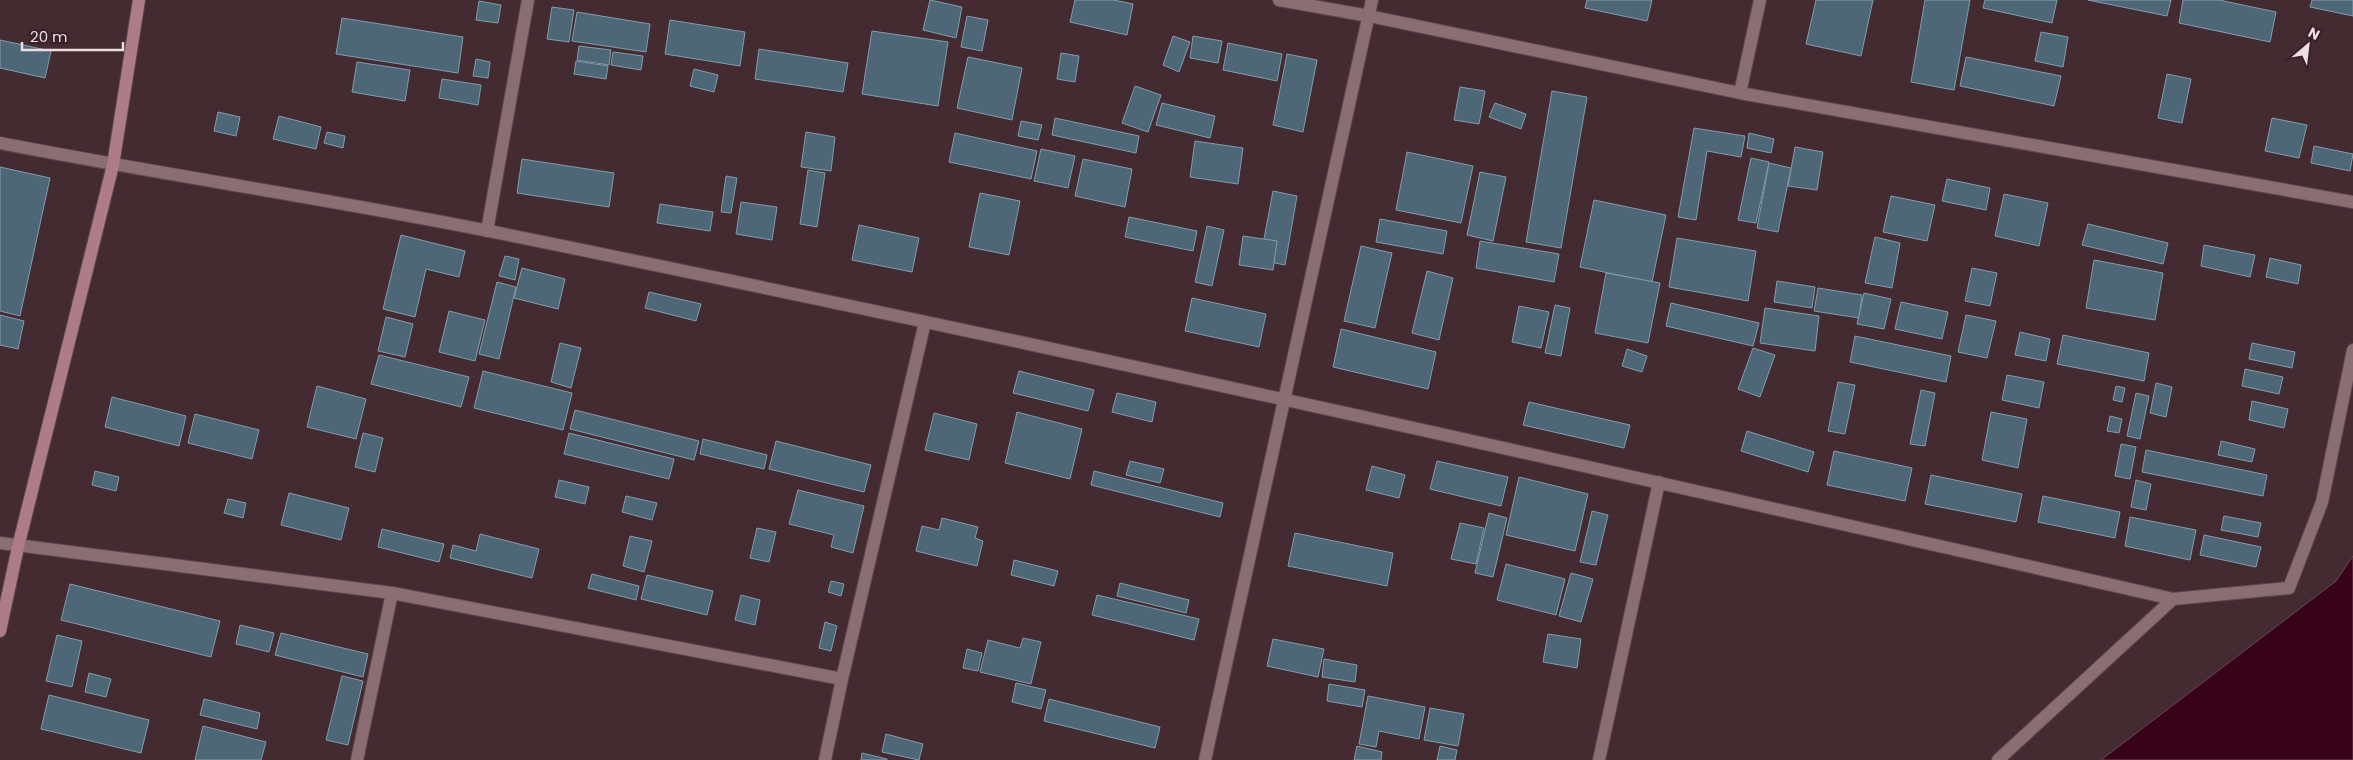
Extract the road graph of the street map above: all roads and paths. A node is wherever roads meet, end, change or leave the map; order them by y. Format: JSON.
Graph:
{"nodes":[{"id":1,"x":139,"y":0,"type":"edge"},
{"id":2,"x":528,"y":0,"type":"edge"},
{"id":3,"x":1279,"y":0,"type":"edge"},
{"id":4,"x":1372,"y":0,"type":"edge"},
{"id":5,"x":1760,"y":0,"type":"edge"},
{"id":6,"x":1369,"y":16,"type":"junction"},
{"id":7,"x":1740,"y":93,"type":"junction"},
{"id":8,"x":0,"y":143,"type":"edge"},
{"id":9,"x":113,"y":165,"type":"junction"},
{"id":10,"x":2353,"y":202,"type":"edge"},
{"id":11,"x":487,"y":231,"type":"junction"},
{"id":12,"x":925,"y":322,"type":"junction"},
{"id":13,"x":2353,"y":350,"type":"edge"},
{"id":14,"x":1286,"y":398,"type":"junction"},
{"id":15,"x":1659,"y":482,"type":"junction"},
{"id":16,"x":0,"y":543,"type":"edge"},
{"id":17,"x":18,"y":546,"type":"junction"},
{"id":18,"x":392,"y":593,"type":"junction"},
{"id":19,"x":2173,"y":599,"type":"junction"},
{"id":20,"x":0,"y":631,"type":"edge"},
{"id":21,"x":842,"y":679,"type":"junction"},
{"id":22,"x":357,"y":760,"type":"edge"},
{"id":23,"x":825,"y":760,"type":"edge"},
{"id":24,"x":1205,"y":760,"type":"edge"},
{"id":25,"x":1598,"y":760,"type":"edge"},
{"id":26,"x":1998,"y":760,"type":"edge"}],
"edges":[{"from":1,"to":9,"type":"street"},
{"from":2,"to":11,"type":"street"},
{"from":3,"to":6,"type":"street"},
{"from":4,"to":6,"type":"street"},
{"from":5,"to":7,"type":"street"},
{"from":6,"to":7,"type":"street"},
{"from":6,"to":14,"type":"street"},
{"from":7,"to":10,"type":"street"},
{"from":8,"to":9,"type":"street"},
{"from":9,"to":11,"type":"street"},
{"from":9,"to":17,"type":"street"},
{"from":11,"to":12,"type":"street"},
{"from":12,"to":14,"type":"street"},
{"from":12,"to":21,"type":"street"},
{"from":13,"to":19,"type":"street"},
{"from":14,"to":15,"type":"street"},
{"from":14,"to":24,"type":"street"},
{"from":15,"to":19,"type":"street"},
{"from":15,"to":25,"type":"street"},
{"from":16,"to":17,"type":"street"},
{"from":17,"to":18,"type":"street"},
{"from":17,"to":20,"type":"street"},
{"from":18,"to":21,"type":"street"},
{"from":18,"to":22,"type":"street"},
{"from":19,"to":26,"type":"street"},
{"from":21,"to":23,"type":"street"}]}
